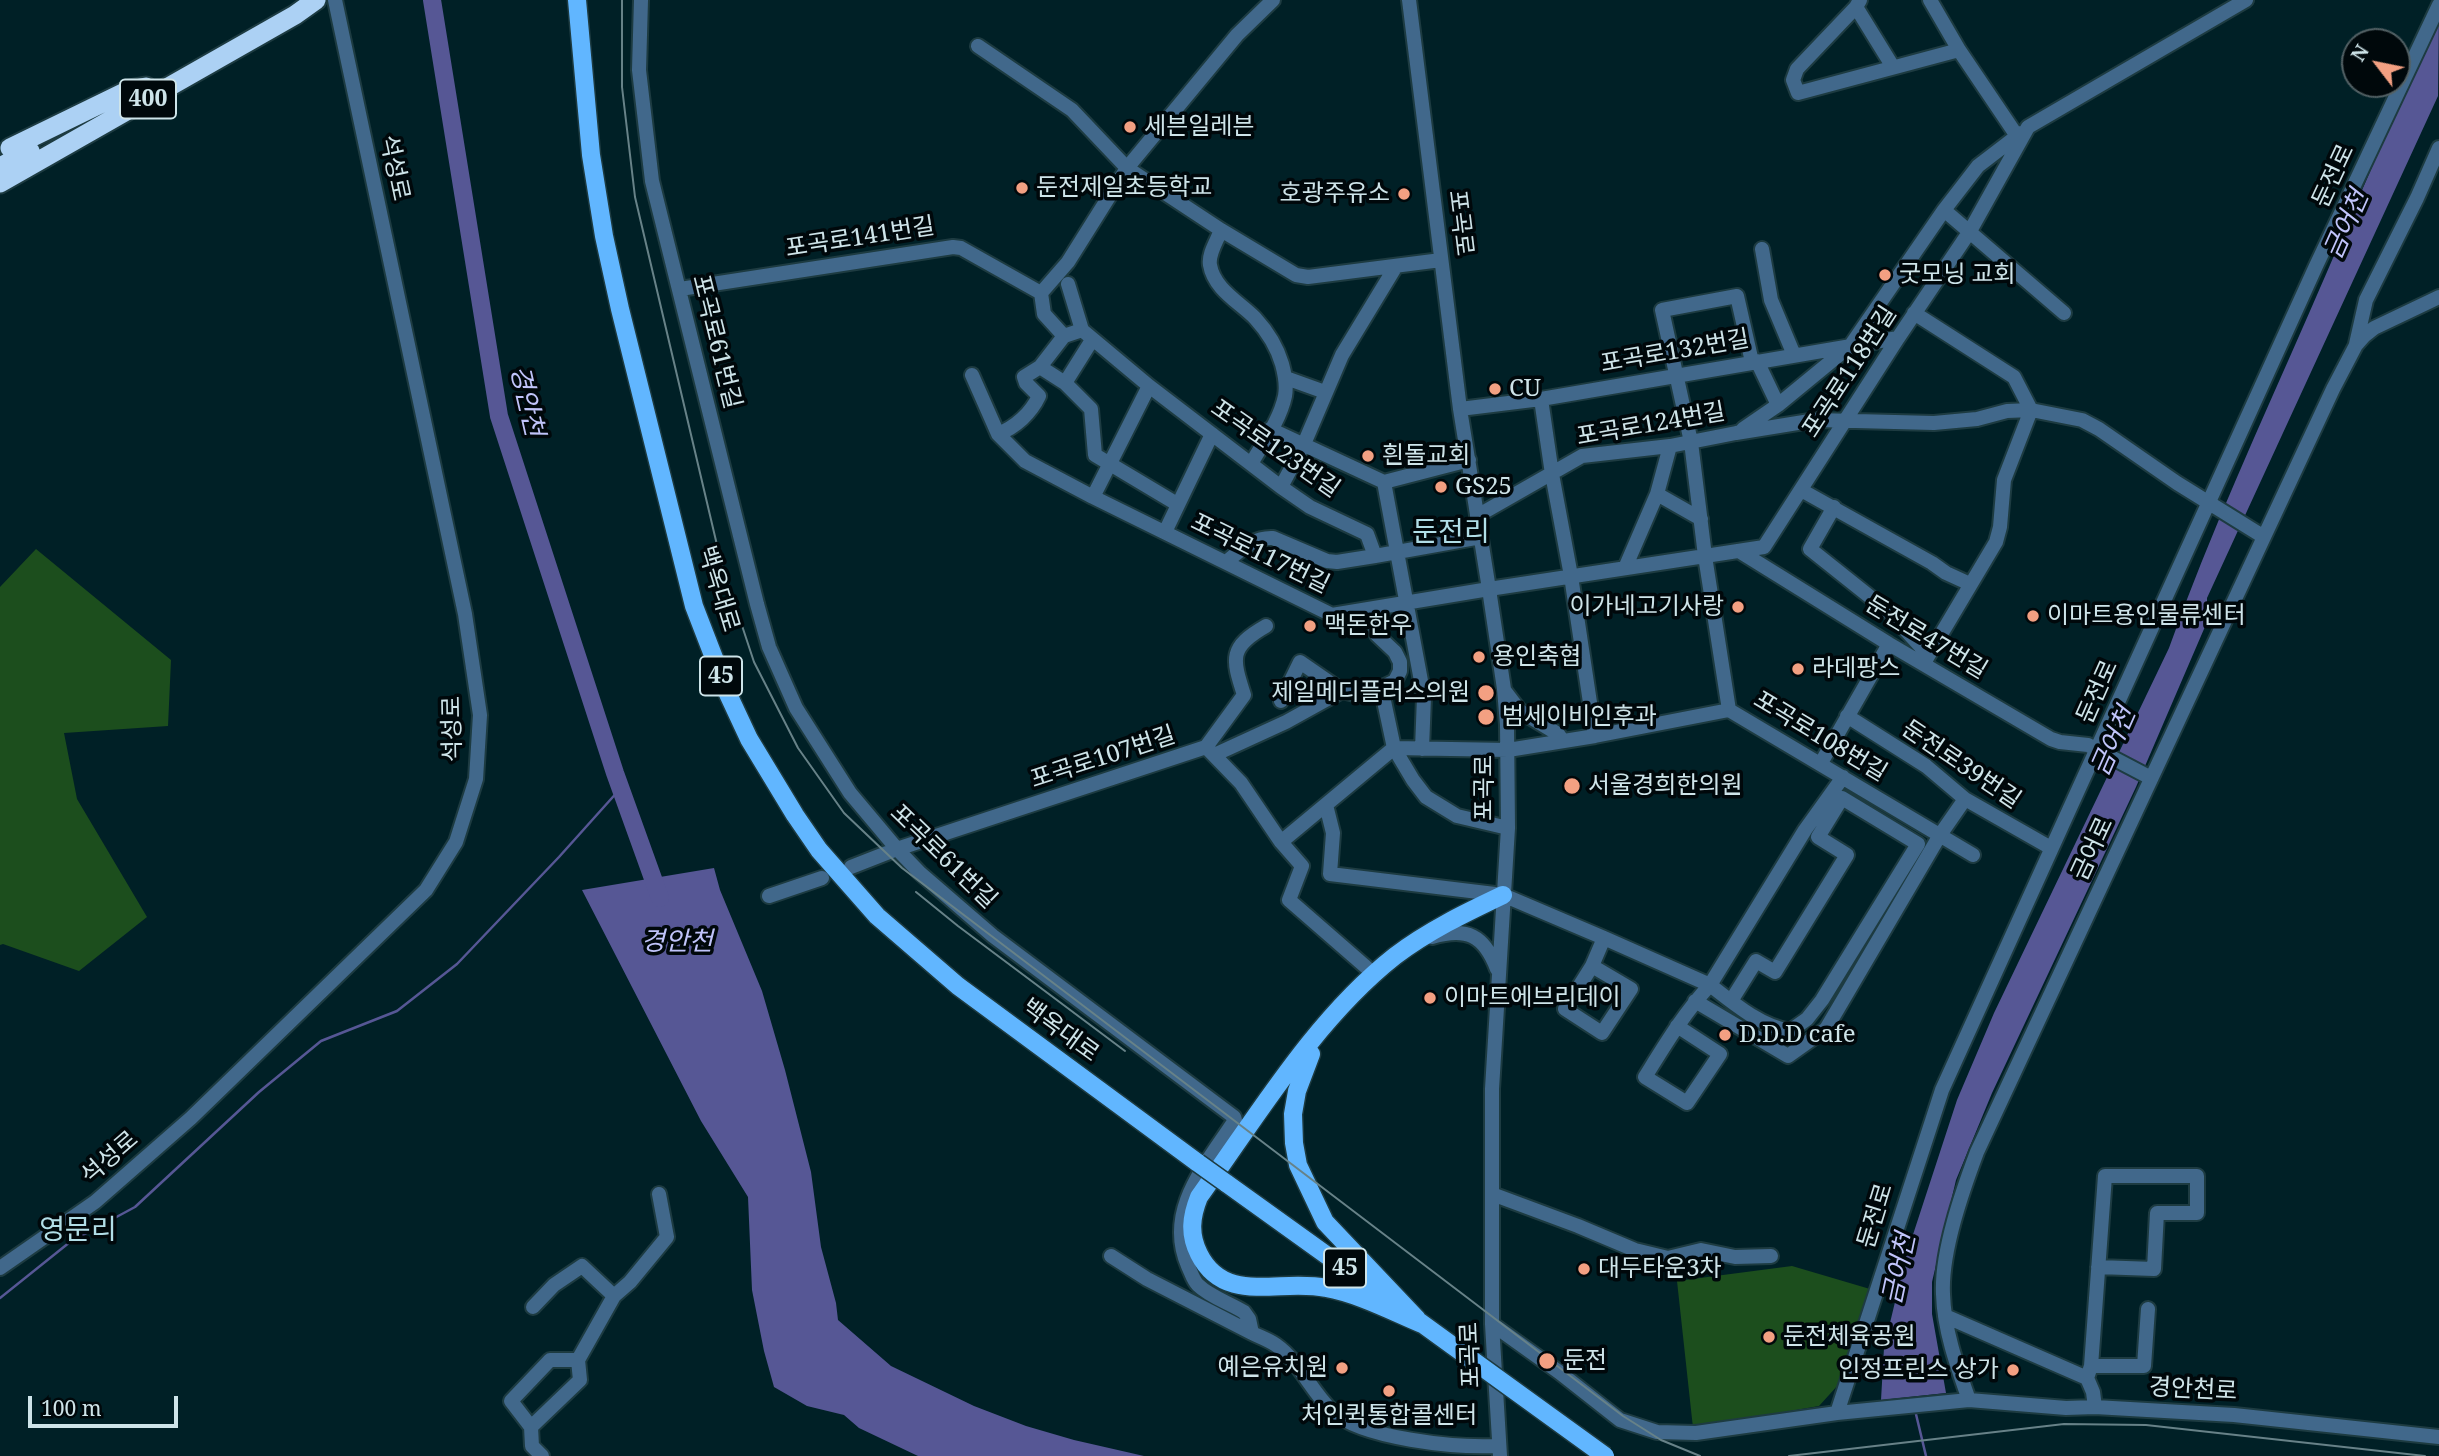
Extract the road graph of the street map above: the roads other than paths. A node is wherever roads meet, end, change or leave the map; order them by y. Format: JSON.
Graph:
{"nodes":[{"id":1,"x":316,"y":0,"type":"edge"},
{"id":2,"x":335,"y":0,"type":"edge"},
{"id":3,"x":577,"y":0,"type":"edge"},
{"id":4,"x":641,"y":0,"type":"edge"},
{"id":5,"x":1273,"y":0,"type":"edge"},
{"id":6,"x":1409,"y":0,"type":"edge"},
{"id":7,"x":1930,"y":0,"type":"edge"},
{"id":8,"x":2246,"y":0,"type":"edge"},
{"id":9,"x":1858,"y":4,"type":"edge"},
{"id":10,"x":294,"y":5,"type":"edge"},
{"id":11,"x":2439,"y":5,"type":"edge"},
{"id":12,"x":978,"y":46,"type":"dead end"},
{"id":13,"x":1959,"y":50,"type":"junction"},
{"id":14,"x":1893,"y":68,"type":"junction"},
{"id":15,"x":146,"y":87,"type":"junction"},
{"id":16,"x":2022,"y":132,"type":"junction"},
{"id":17,"x":2439,"y":148,"type":"edge"},
{"id":18,"x":0,"y":152,"type":"edge"},
{"id":19,"x":0,"y":167,"type":"edge"},
{"id":20,"x":1127,"y":168,"type":"junction"},
{"id":21,"x":0,"y":183,"type":"edge"},
{"id":22,"x":1944,"y":210,"type":"junction"},
{"id":23,"x":1222,"y":230,"type":"junction"},
{"id":24,"x":1970,"y":232,"type":"junction"},
{"id":25,"x":1762,"y":249,"type":"dead end"},
{"id":26,"x":1441,"y":260,"type":"junction"},
{"id":27,"x":1396,"y":266,"type":"junction"},
{"id":28,"x":1068,"y":284,"type":"dead end"},
{"id":29,"x":680,"y":289,"type":"junction"},
{"id":30,"x":1041,"y":293,"type":"junction"},
{"id":31,"x":2439,"y":297,"type":"edge"},
{"id":32,"x":1914,"y":313,"type":"junction"},
{"id":33,"x":2064,"y":313,"type":"dead end"},
{"id":34,"x":1087,"y":335,"type":"junction"},
{"id":35,"x":1064,"y":336,"type":"junction"},
{"id":36,"x":1898,"y":338,"type":"junction"},
{"id":37,"x":1851,"y":345,"type":"junction"},
{"id":38,"x":2356,"y":345,"type":"junction"},
{"id":39,"x":1794,"y":355,"type":"junction"},
{"id":40,"x":1755,"y":361,"type":"junction"},
{"id":41,"x":1040,"y":367,"type":"junction"},
{"id":42,"x":972,"y":375,"type":"dead end"},
{"id":43,"x":1675,"y":376,"type":"junction"},
{"id":44,"x":1286,"y":378,"type":"junction"},
{"id":45,"x":1065,"y":383,"type":"junction"},
{"id":46,"x":1149,"y":386,"type":"junction"},
{"id":47,"x":1325,"y":392,"type":"junction"},
{"id":48,"x":1541,"y":399,"type":"junction"},
{"id":49,"x":1778,"y":405,"type":"junction"},
{"id":50,"x":1460,"y":409,"type":"junction"},
{"id":51,"x":2031,"y":410,"type":"junction"},
{"id":52,"x":1847,"y":420,"type":"junction"},
{"id":53,"x":1270,"y":429,"type":"junction"},
{"id":54,"x":1736,"y":433,"type":"junction"},
{"id":55,"x":998,"y":434,"type":"junction"},
{"id":56,"x":1212,"y":434,"type":"junction"},
{"id":57,"x":1691,"y":442,"type":"junction"},
{"id":58,"x":1304,"y":444,"type":"junction"},
{"id":59,"x":1670,"y":446,"type":"junction"},
{"id":60,"x":1469,"y":460,"type":"junction"},
{"id":61,"x":1251,"y":464,"type":"junction"},
{"id":62,"x":1108,"y":465,"type":"junction"},
{"id":63,"x":1552,"y":474,"type":"junction"},
{"id":64,"x":1384,"y":482,"type":"junction"},
{"id":65,"x":1282,"y":488,"type":"junction"},
{"id":66,"x":1801,"y":490,"type":"junction"},
{"id":67,"x":1657,"y":494,"type":"junction"},
{"id":68,"x":1093,"y":497,"type":"junction"},
{"id":69,"x":1177,"y":504,"type":"junction"},
{"id":70,"x":2212,"y":504,"type":"junction"},
{"id":71,"x":1834,"y":507,"type":"junction"},
{"id":72,"x":1477,"y":516,"type":"junction"},
{"id":73,"x":1701,"y":519,"type":"junction"},
{"id":74,"x":1165,"y":532,"type":"junction"},
{"id":75,"x":2260,"y":535,"type":"junction"},
{"id":76,"x":1480,"y":537,"type":"junction"},
{"id":77,"x":1739,"y":551,"type":"junction"},
{"id":78,"x":1397,"y":553,"type":"junction"},
{"id":79,"x":1375,"y":556,"type":"junction"},
{"id":80,"x":1706,"y":556,"type":"junction"},
{"id":81,"x":1226,"y":562,"type":"junction"},
{"id":82,"x":1625,"y":568,"type":"junction"},
{"id":83,"x":1572,"y":576,"type":"junction"},
{"id":84,"x":1970,"y":584,"type":"junction"},
{"id":85,"x":1489,"y":589,"type":"junction"},
{"id":86,"x":1405,"y":604,"type":"junction"},
{"id":87,"x":1371,"y":610,"type":"junction"},
{"id":88,"x":1266,"y":626,"type":"dead end"},
{"id":89,"x":1889,"y":644,"type":"junction"},
{"id":90,"x":1924,"y":663,"type":"junction"},
{"id":91,"x":1381,"y":687,"type":"junction"},
{"id":92,"x":1504,"y":689,"type":"junction"},
{"id":93,"x":1342,"y":691,"type":"junction"},
{"id":94,"x":1281,"y":701,"type":"dead end"},
{"id":95,"x":1730,"y":710,"type":"junction"},
{"id":96,"x":1847,"y":716,"type":"junction"},
{"id":97,"x":1595,"y":736,"type":"junction"},
{"id":98,"x":1563,"y":741,"type":"junction"},
{"id":99,"x":1394,"y":748,"type":"junction"},
{"id":100,"x":1422,"y":749,"type":"junction"},
{"id":101,"x":1508,"y":750,"type":"junction"},
{"id":102,"x":2096,"y":750,"type":"junction"},
{"id":103,"x":1210,"y":751,"type":"junction"},
{"id":104,"x":1821,"y":763,"type":"junction"},
{"id":105,"x":1843,"y":777,"type":"junction"},
{"id":106,"x":2151,"y":778,"type":"junction"},
{"id":107,"x":1965,"y":799,"type":"junction"},
{"id":108,"x":1326,"y":805,"type":"junction"},
{"id":109,"x":1508,"y":828,"type":"junction"},
{"id":110,"x":1940,"y":835,"type":"junction"},
{"id":111,"x":1281,"y":842,"type":"junction"},
{"id":112,"x":2051,"y":848,"type":"junction"},
{"id":113,"x":897,"y":849,"type":"junction"},
{"id":114,"x":1973,"y":855,"type":"dead end"},
{"id":115,"x":851,"y":867,"type":"dead end"},
{"id":116,"x":822,"y":878,"type":"dead end"},
{"id":117,"x":1503,"y":895,"type":"junction"},
{"id":118,"x":769,"y":896,"type":"dead end"},
{"id":119,"x":1604,"y":938,"type":"junction"},
{"id":120,"x":1417,"y":941,"type":"junction"},
{"id":121,"x":1592,"y":966,"type":"junction"},
{"id":122,"x":1374,"y":974,"type":"junction"},
{"id":123,"x":1500,"y":976,"type":"junction"},
{"id":124,"x":1710,"y":985,"type":"junction"},
{"id":125,"x":1731,"y":1001,"type":"junction"},
{"id":126,"x":1695,"y":1002,"type":"junction"},
{"id":127,"x":1325,"y":1025,"type":"junction"},
{"id":128,"x":1677,"y":1026,"type":"junction"},
{"id":129,"x":659,"y":1194,"type":"dead end"},
{"id":130,"x":1492,"y":1194,"type":"junction"},
{"id":131,"x":1111,"y":1256,"type":"dead end"},
{"id":132,"x":1771,"y":1256,"type":"dead end"},
{"id":133,"x":2098,"y":1267,"type":"junction"},
{"id":134,"x":0,"y":1268,"type":"edge"},
{"id":135,"x":614,"y":1296,"type":"junction"},
{"id":136,"x":533,"y":1307,"type":"dead end"},
{"id":137,"x":2148,"y":1309,"type":"dead end"},
{"id":138,"x":1945,"y":1316,"type":"junction"},
{"id":139,"x":1422,"y":1324,"type":"junction"},
{"id":140,"x":1492,"y":1324,"type":"junction"},
{"id":141,"x":1252,"y":1333,"type":"junction"},
{"id":142,"x":578,"y":1360,"type":"junction"},
{"id":143,"x":2089,"y":1372,"type":"junction"},
{"id":144,"x":1969,"y":1400,"type":"junction"},
{"id":145,"x":2095,"y":1407,"type":"junction"},
{"id":146,"x":1837,"y":1413,"type":"junction"},
{"id":147,"x":531,"y":1427,"type":"junction"},
{"id":148,"x":2439,"y":1437,"type":"edge"},
{"id":149,"x":1499,"y":1451,"type":"edge"},
{"id":150,"x":542,"y":1456,"type":"edge"},
{"id":151,"x":1605,"y":1456,"type":"edge"}],
"edges":[{"from":1,"to":10,"type":"highway","number":"400"},
{"from":2,"to":134,"type":"street","name":"석성로"},
{"from":3,"to":139,"type":"main road","name":"백옥대로","number":"45","bridge":true},
{"from":4,"to":29,"type":"street","name":"포곡로61번길"},
{"from":5,"to":20,"type":"street"},
{"from":6,"to":26,"type":"street","name":"포곡로"},
{"from":7,"to":13,"type":"street"},
{"from":8,"to":16,"type":"street"},
{"from":9,"to":14,"type":"street"},
{"from":9,"to":14,"type":"street"},
{"from":10,"to":15,"type":"highway","number":"400"},
{"from":10,"to":21,"type":"highway","number":"400"},
{"from":11,"to":70,"type":"street","name":"둔전로"},
{"from":12,"to":20,"type":"street"},
{"from":13,"to":14,"type":"street"},
{"from":13,"to":16,"type":"street"},
{"from":15,"to":18,"type":"highway"},
{"from":15,"to":19,"type":"highway","number":"400"},
{"from":16,"to":22,"type":"street"},
{"from":16,"to":24,"type":"street","name":"포곡로118번길"},
{"from":17,"to":38,"type":"street"},
{"from":20,"to":23,"type":"street"},
{"from":20,"to":30,"type":"street"},
{"from":22,"to":24,"type":"street"},
{"from":22,"to":37,"type":"street"},
{"from":23,"to":27,"type":"street"},
{"from":23,"to":44,"type":"street"},
{"from":24,"to":32,"type":"street","name":"포곡로118번길"},
{"from":24,"to":33,"type":"street"},
{"from":25,"to":39,"type":"street"},
{"from":26,"to":27,"type":"street"},
{"from":26,"to":50,"type":"street","name":"포곡로"},
{"from":27,"to":47,"type":"street"},
{"from":28,"to":34,"type":"street"},
{"from":29,"to":30,"type":"street","name":"포곡로141번길"},
{"from":29,"to":113,"type":"street","name":"포곡로61번길"},
{"from":30,"to":35,"type":"street"},
{"from":31,"to":38,"type":"street","name":"금어로"},
{"from":32,"to":36,"type":"street","name":"포곡로118번길"},
{"from":32,"to":51,"type":"street"},
{"from":34,"to":35,"type":"street"},
{"from":34,"to":45,"type":"street"},
{"from":34,"to":46,"type":"street","name":"포곡로123번길"},
{"from":35,"to":41,"type":"street"},
{"from":36,"to":37,"type":"street","name":"포곡로132번길"},
{"from":36,"to":52,"type":"street","name":"포곡로118번길"},
{"from":37,"to":39,"type":"street","name":"포곡로132번길"},
{"from":37,"to":49,"type":"street"},
{"from":38,"to":75,"type":"street","name":"금어로"},
{"from":39,"to":40,"type":"street","name":"포곡로132번길"},
{"from":40,"to":43,"type":"street","name":"포곡로132번길"},
{"from":40,"to":43,"type":"street"},
{"from":40,"to":49,"type":"street"},
{"from":41,"to":45,"type":"street"},
{"from":41,"to":55,"type":"street"},
{"from":42,"to":55,"type":"street"},
{"from":43,"to":48,"type":"street","name":"포곡로132번길"},
{"from":43,"to":57,"type":"street"},
{"from":44,"to":47,"type":"street"},
{"from":44,"to":53,"type":"street"},
{"from":45,"to":62,"type":"street"},
{"from":46,"to":56,"type":"street","name":"포곡로123번길"},
{"from":46,"to":62,"type":"street"},
{"from":47,"to":58,"type":"street"},
{"from":48,"to":50,"type":"street","name":"포곡로132번길"},
{"from":48,"to":63,"type":"street"},
{"from":49,"to":54,"type":"street"},
{"from":50,"to":60,"type":"street","name":"포곡로"},
{"from":51,"to":52,"type":"street","name":"포곡로124번길"},
{"from":51,"to":70,"type":"street","name":"포곡로124번길"},
{"from":51,"to":84,"type":"street"},
{"from":52,"to":54,"type":"street","name":"포곡로124번길"},
{"from":52,"to":66,"type":"street","name":"포곡로118번길"},
{"from":53,"to":58,"type":"street"},
{"from":53,"to":61,"type":"street"},
{"from":54,"to":57,"type":"street","name":"포곡로124번길"},
{"from":55,"to":68,"type":"street","name":"포곡로117번길"},
{"from":56,"to":61,"type":"street","name":"포곡로123번길"},
{"from":56,"to":69,"type":"street"},
{"from":57,"to":59,"type":"street","name":"포곡로124번길"},
{"from":57,"to":73,"type":"street"},
{"from":58,"to":64,"type":"street"},
{"from":58,"to":65,"type":"street"},
{"from":59,"to":63,"type":"street","name":"포곡로124번길"},
{"from":59,"to":67,"type":"street"},
{"from":60,"to":64,"type":"street"},
{"from":60,"to":72,"type":"street","name":"포곡로"},
{"from":61,"to":65,"type":"street","name":"포곡로123번길"},
{"from":62,"to":68,"type":"street"},
{"from":62,"to":69,"type":"street"},
{"from":63,"to":72,"type":"street","name":"포곡로124번길"},
{"from":63,"to":83,"type":"street"},
{"from":64,"to":78,"type":"street"},
{"from":65,"to":79,"type":"street","name":"포곡로123번길"},
{"from":66,"to":71,"type":"street"},
{"from":66,"to":77,"type":"street","name":"포곡로118번길"},
{"from":67,"to":73,"type":"street"},
{"from":67,"to":82,"type":"street"},
{"from":68,"to":74,"type":"street","name":"포곡로117번길"},
{"from":69,"to":74,"type":"street"},
{"from":70,"to":75,"type":"street","name":"포곡로124번길"},
{"from":70,"to":102,"type":"street","name":"둔전로"},
{"from":71,"to":84,"type":"street"},
{"from":71,"to":90,"type":"street"},
{"from":72,"to":76,"type":"street","name":"포곡로"},
{"from":73,"to":80,"type":"street"},
{"from":74,"to":81,"type":"street","name":"포곡로117번길"},
{"from":75,"to":106,"type":"street","name":"금어로"},
{"from":76,"to":78,"type":"street"},
{"from":76,"to":85,"type":"street","name":"포곡로"},
{"from":77,"to":80,"type":"street","name":"포곡로118번길"},
{"from":77,"to":89,"type":"street","name":"둔전로47번길"},
{"from":78,"to":79,"type":"street"},
{"from":78,"to":86,"type":"street"},
{"from":79,"to":81,"type":"street"},
{"from":80,"to":82,"type":"street","name":"포곡로118번길"},
{"from":80,"to":95,"type":"street"},
{"from":81,"to":87,"type":"street","name":"포곡로117번길"},
{"from":82,"to":83,"type":"street","name":"포곡로118번길"},
{"from":83,"to":85,"type":"street","name":"포곡로118번길"},
{"from":83,"to":97,"type":"street"},
{"from":84,"to":90,"type":"street"},
{"from":85,"to":86,"type":"street","name":"포곡로117번길"},
{"from":85,"to":92,"type":"street","name":"포곡로"},
{"from":86,"to":87,"type":"street","name":"포곡로117번길"},
{"from":86,"to":100,"type":"street"},
{"from":87,"to":91,"type":"street"},
{"from":88,"to":103,"type":"street"},
{"from":89,"to":90,"type":"street","name":"둔전로47번길"},
{"from":89,"to":96,"type":"street"},
{"from":90,"to":102,"type":"street","name":"둔전로47번길"},
{"from":91,"to":93,"type":"street"},
{"from":91,"to":99,"type":"street"},
{"from":92,"to":98,"type":"street"},
{"from":92,"to":101,"type":"street","name":"포곡로"},
{"from":93,"to":94,"type":"street"},
{"from":93,"to":103,"type":"street"},
{"from":95,"to":97,"type":"street","name":"포곡로108번길"},
{"from":95,"to":104,"type":"street","name":"포곡로108번길"},
{"from":96,"to":104,"type":"street"},
{"from":96,"to":107,"type":"street","name":"둔전로39번길"},
{"from":97,"to":98,"type":"street","name":"포곡로108번길"},
{"from":98,"to":101,"type":"street","name":"포곡로108번길"},
{"from":99,"to":100,"type":"street"},
{"from":99,"to":108,"type":"street"},
{"from":99,"to":109,"type":"street"},
{"from":100,"to":101,"type":"street"},
{"from":101,"to":109,"type":"street","name":"포곡로"},
{"from":102,"to":106,"type":"street","name":"둔전로47번길"},
{"from":102,"to":112,"type":"street","name":"둔전로"},
{"from":103,"to":111,"type":"street","name":"포곡로107번길"},
{"from":103,"to":113,"type":"street","name":"포곡로107번길"},
{"from":104,"to":105,"type":"street","name":"포곡로108번길"},
{"from":105,"to":110,"type":"street","name":"포곡로108번길"},
{"from":105,"to":124,"type":"street"},
{"from":106,"to":138,"type":"street","name":"금어로"},
{"from":107,"to":110,"type":"street"},
{"from":107,"to":112,"type":"street","name":"둔전로39번길"},
{"from":108,"to":111,"type":"street"},
{"from":108,"to":117,"type":"street"},
{"from":109,"to":117,"type":"street","name":"포곡로"},
{"from":110,"to":114,"type":"street","name":"포곡로108번길"},
{"from":110,"to":126,"type":"street"},
{"from":111,"to":122,"type":"street","name":"포곡로107번길"},
{"from":112,"to":146,"type":"street","name":"둔전로"},
{"from":113,"to":115,"type":"street","name":"포곡로107번길"},
{"from":113,"to":141,"type":"street","name":"포곡로61번길"},
{"from":116,"to":118,"type":"street"},
{"from":117,"to":119,"type":"street"},
{"from":117,"to":120,"type":"main road"},
{"from":117,"to":123,"type":"street","name":"포곡로"},
{"from":119,"to":121,"type":"street"},
{"from":119,"to":124,"type":"street"},
{"from":120,"to":122,"type":"main road"},
{"from":120,"to":123,"type":"street"},
{"from":121,"to":121,"type":"street"},
{"from":122,"to":127,"type":"main road"},
{"from":123,"to":130,"type":"street","name":"포곡로"},
{"from":124,"to":125,"type":"street"},
{"from":124,"to":126,"type":"street"},
{"from":125,"to":125,"type":"street"},
{"from":126,"to":128,"type":"street"},
{"from":127,"to":139,"type":"main road"},
{"from":127,"to":139,"type":"main road"},
{"from":128,"to":128,"type":"street"},
{"from":129,"to":135,"type":"street"},
{"from":130,"to":132,"type":"street"},
{"from":130,"to":140,"type":"street","name":"포곡로"},
{"from":131,"to":141,"type":"street"},
{"from":133,"to":133,"type":"street"},
{"from":133,"to":143,"type":"street"},
{"from":135,"to":136,"type":"street"},
{"from":135,"to":142,"type":"street"},
{"from":137,"to":143,"type":"street"},
{"from":138,"to":143,"type":"street"},
{"from":138,"to":144,"type":"street","name":"금어로"},
{"from":139,"to":151,"type":"main road","number":"45","bridge":true},
{"from":140,"to":146,"type":"street"},
{"from":140,"to":149,"type":"street","name":"포곡로"},
{"from":141,"to":149,"type":"street","name":"포곡로61번길"},
{"from":142,"to":147,"type":"street"},
{"from":142,"to":147,"type":"street"},
{"from":143,"to":145,"type":"street"},
{"from":144,"to":145,"type":"street","name":"경안천로"},
{"from":144,"to":146,"type":"street","name":"경안천로"},
{"from":145,"to":148,"type":"street","name":"경안천로"},
{"from":147,"to":150,"type":"street"}]}
